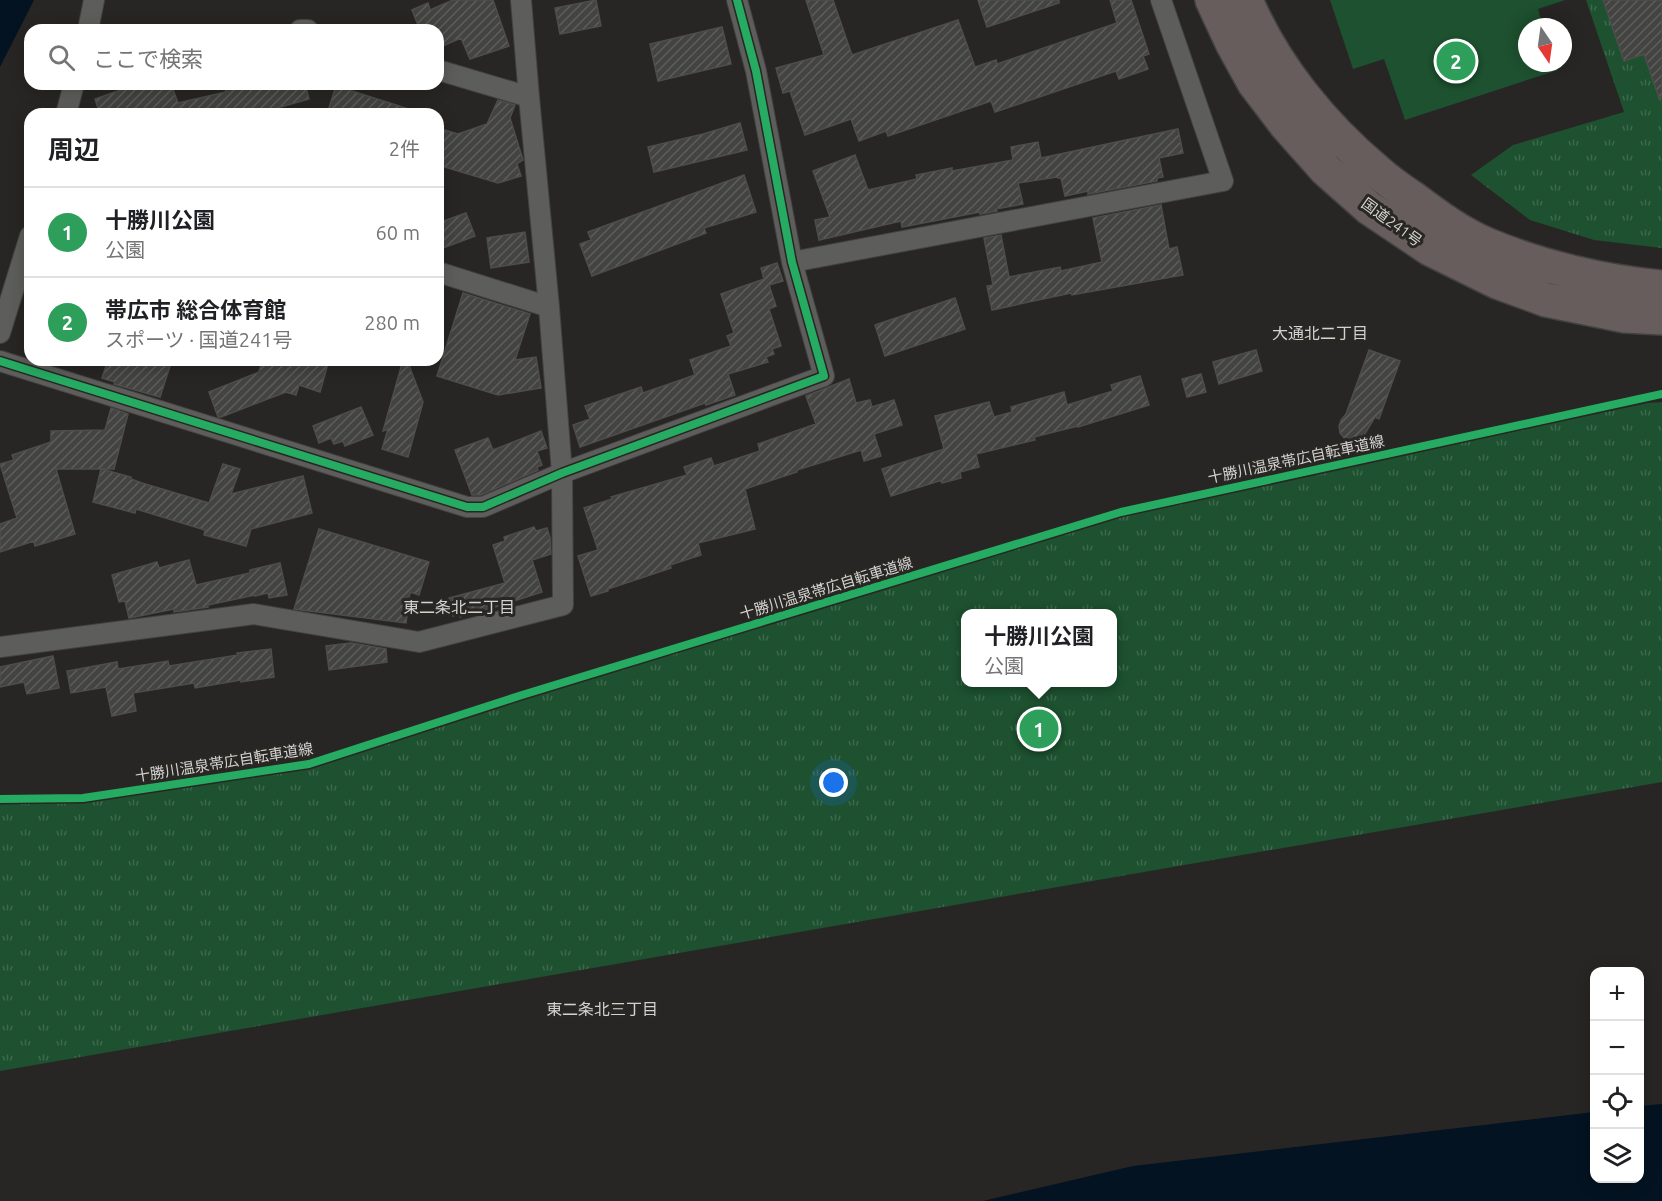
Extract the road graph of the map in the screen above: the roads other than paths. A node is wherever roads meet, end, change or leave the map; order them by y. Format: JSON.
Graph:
{"nodes":[{"id":1,"x":94,"y":0,"type":"edge"},
{"id":2,"x":521,"y":0,"type":"edge"},
{"id":3,"x":737,"y":0,"type":"edge"},
{"id":4,"x":1161,"y":0,"type":"edge"},
{"id":5,"x":1212,"y":0,"type":"edge"},
{"id":6,"x":1246,"y":0,"type":"edge"},
{"id":7,"x":89,"y":24,"type":"edge"},
{"id":8,"x":444,"y":72,"type":"edge"},
{"id":9,"x":72,"y":90,"type":"edge"},
{"id":10,"x":529,"y":97,"type":"junction"},
{"id":11,"x":68,"y":108,"type":"edge"},
{"id":12,"x":24,"y":255,"type":"edge"},
{"id":13,"x":792,"y":261,"type":"junction"},
{"id":14,"x":444,"y":274,"type":"edge"},
{"id":15,"x":1662,"y":287,"type":"edge"},
{"id":16,"x":549,"y":308,"type":"junction"},
{"id":17,"x":1662,"y":318,"type":"edge"},
{"id":18,"x":0,"y":333,"type":"edge"},
{"id":19,"x":0,"y":362,"type":"edge"},
{"id":20,"x":562,"y":473,"type":"junction"},
{"id":21,"x":0,"y":647,"type":"edge"}],
"edges":[{"from":1,"to":7,"type":"street"},
{"from":2,"to":10,"type":"street"},
{"from":3,"to":13,"type":"street"},
{"from":4,"to":13,"type":"street"},
{"from":5,"to":17,"type":"highway","name":"国道241号"},
{"from":6,"to":15,"type":"highway","name":"国道241号"},
{"from":8,"to":10,"type":"street"},
{"from":9,"to":11,"type":"street"},
{"from":10,"to":16,"type":"street"},
{"from":12,"to":18,"type":"street"},
{"from":13,"to":20,"type":"street"},
{"from":14,"to":16,"type":"street"},
{"from":16,"to":20,"type":"street"},
{"from":19,"to":20,"type":"street"},
{"from":20,"to":21,"type":"street"}]}
